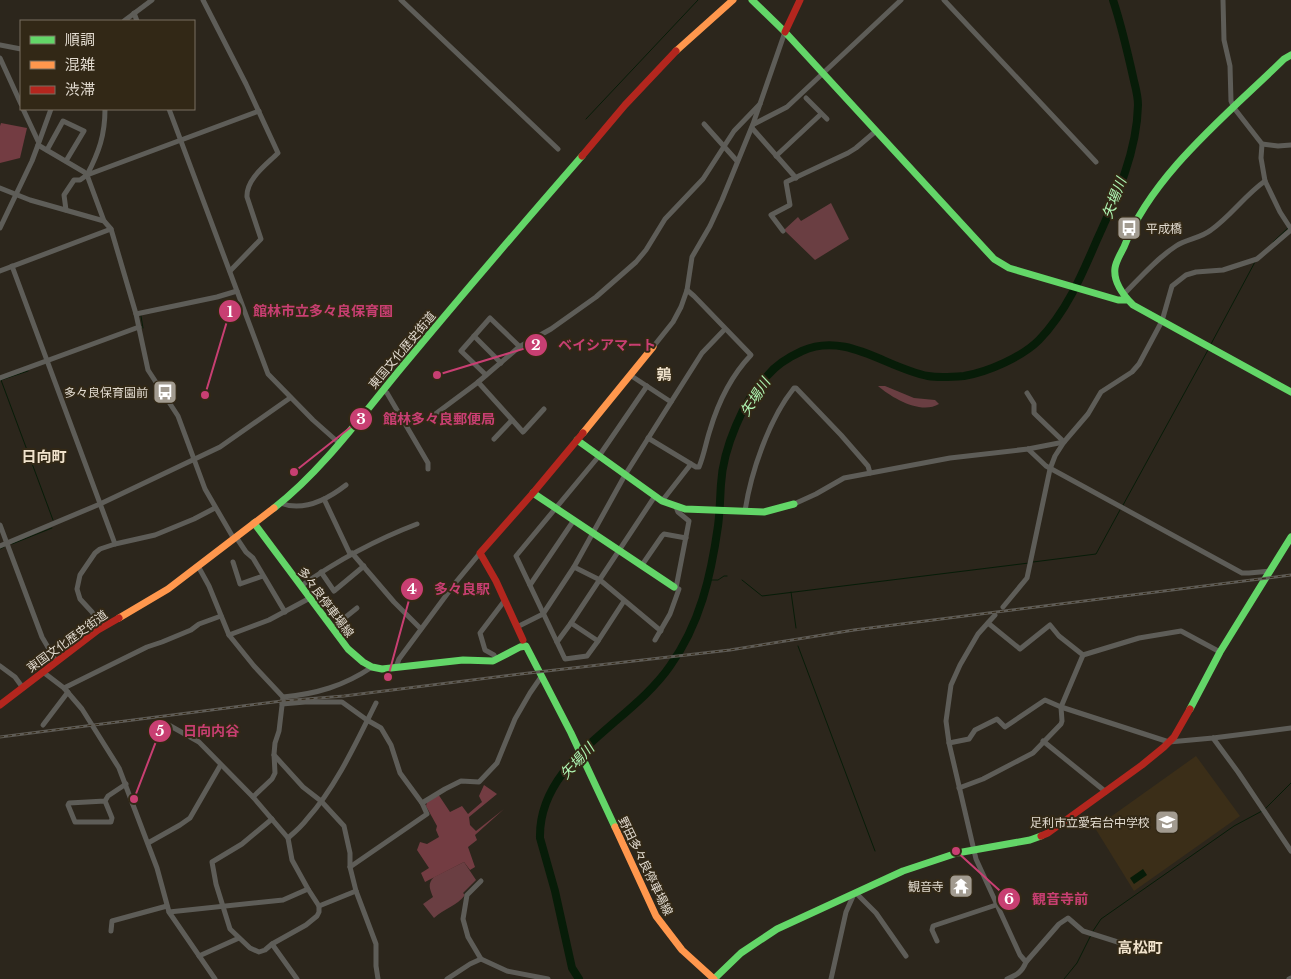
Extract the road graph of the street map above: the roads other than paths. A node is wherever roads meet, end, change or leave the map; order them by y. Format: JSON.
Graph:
{"nodes":[{"id":1,"x":152,"y":0,"type":"edge"},
{"id":2,"x":203,"y":0,"type":"edge"},
{"id":3,"x":400,"y":0,"type":"edge"},
{"id":4,"x":733,"y":0,"type":"edge"},
{"id":5,"x":752,"y":0,"type":"edge"},
{"id":6,"x":800,"y":0,"type":"edge"},
{"id":7,"x":901,"y":0,"type":"edge"},
{"id":8,"x":944,"y":0,"type":"edge"},
{"id":9,"x":1223,"y":0,"type":"edge"},
{"id":10,"x":134,"y":13,"type":"junction"},
{"id":11,"x":125,"y":20,"type":"edge"},
{"id":12,"x":137,"y":20,"type":"edge"},
{"id":13,"x":785,"y":32,"type":"junction"},
{"id":14,"x":0,"y":45,"type":"edge"},
{"id":15,"x":20,"y":48,"type":"edge"},
{"id":16,"x":1291,"y":54,"type":"edge"},
{"id":17,"x":0,"y":58,"type":"edge"},
{"id":18,"x":822,"y":73,"type":"junction"},
{"id":19,"x":806,"y":98,"type":"dead end"},
{"id":20,"x":20,"y":102,"type":"edge"},
{"id":21,"x":760,"y":104,"type":"junction"},
{"id":22,"x":1234,"y":108,"type":"junction"},
{"id":23,"x":23,"y":110,"type":"edge"},
{"id":24,"x":51,"y":110,"type":"edge"},
{"id":25,"x":105,"y":110,"type":"edge"},
{"id":26,"x":169,"y":110,"type":"edge"},
{"id":27,"x":259,"y":111,"type":"junction"},
{"id":28,"x":821,"y":114,"type":"junction"},
{"id":29,"x":826,"y":119,"type":"dead end"},
{"id":30,"x":704,"y":124,"type":"dead end"},
{"id":31,"x":752,"y":126,"type":"junction"},
{"id":32,"x":876,"y":131,"type":"junction"},
{"id":33,"x":180,"y":140,"type":"junction"},
{"id":34,"x":38,"y":143,"type":"junction"},
{"id":35,"x":1262,"y":144,"type":"junction"},
{"id":36,"x":1291,"y":145,"type":"edge"},
{"id":37,"x":724,"y":147,"type":"junction"},
{"id":38,"x":558,"y":149,"type":"dead end"},
{"id":39,"x":47,"y":150,"type":"junction"},
{"id":40,"x":776,"y":156,"type":"junction"},
{"id":41,"x":66,"y":161,"type":"junction"},
{"id":42,"x":737,"y":161,"type":"junction"},
{"id":43,"x":1096,"y":162,"type":"dead end"},
{"id":44,"x":87,"y":175,"type":"junction"},
{"id":45,"x":796,"y":178,"type":"junction"},
{"id":46,"x":1265,"y":181,"type":"junction"},
{"id":47,"x":0,"y":188,"type":"edge"},
{"id":48,"x":15,"y":194,"type":"junction"},
{"id":49,"x":66,"y":210,"type":"junction"},
{"id":50,"x":104,"y":220,"type":"junction"},
{"id":51,"x":0,"y":228,"type":"edge"},
{"id":52,"x":111,"y":229,"type":"junction"},
{"id":53,"x":1291,"y":229,"type":"edge"},
{"id":54,"x":783,"y":231,"type":"dead end"},
{"id":55,"x":12,"y":266,"type":"junction"},
{"id":56,"x":0,"y":271,"type":"edge"},
{"id":57,"x":230,"y":271,"type":"junction"},
{"id":58,"x":686,"y":290,"type":"junction"},
{"id":59,"x":236,"y":291,"type":"junction"},
{"id":60,"x":1125,"y":298,"type":"junction"},
{"id":61,"x":136,"y":314,"type":"junction"},
{"id":62,"x":1162,"y":321,"type":"junction"},
{"id":63,"x":139,"y":327,"type":"junction"},
{"id":64,"x":725,"y":329,"type":"junction"},
{"id":65,"x":474,"y":336,"type":"junction"},
{"id":66,"x":519,"y":346,"type":"junction"},
{"id":67,"x":653,"y":347,"type":"joint"},
{"id":68,"x":47,"y":360,"type":"junction"},
{"id":69,"x":501,"y":363,"type":"junction"},
{"id":70,"x":1,"y":375,"type":"edge"},
{"id":71,"x":486,"y":375,"type":"junction"},
{"id":72,"x":630,"y":375,"type":"junction"},
{"id":73,"x":478,"y":382,"type":"junction"},
{"id":74,"x":647,"y":386,"type":"junction"},
{"id":75,"x":383,"y":390,"type":"junction"},
{"id":76,"x":1291,"y":392,"type":"edge"},
{"id":77,"x":1027,"y":393,"type":"dead end"},
{"id":78,"x":290,"y":398,"type":"junction"},
{"id":79,"x":671,"y":402,"type":"junction"},
{"id":80,"x":544,"y":409,"type":"dead end"},
{"id":81,"x":434,"y":415,"type":"dead end"},
{"id":82,"x":512,"y":420,"type":"junction"},
{"id":83,"x":648,"y":438,"type":"junction"},
{"id":84,"x":494,"y":439,"type":"dead end"},
{"id":85,"x":576,"y":440,"type":"junction"},
{"id":86,"x":1064,"y":442,"type":"junction"},
{"id":87,"x":339,"y":443,"type":"junction"},
{"id":88,"x":1028,"y":449,"type":"junction"},
{"id":89,"x":600,"y":456,"type":"junction"},
{"id":90,"x":193,"y":459,"type":"junction"},
{"id":91,"x":691,"y":464,"type":"junction"},
{"id":92,"x":428,"y":469,"type":"dead end"},
{"id":93,"x":1050,"y":469,"type":"junction"},
{"id":94,"x":870,"y":473,"type":"junction"},
{"id":95,"x":626,"y":475,"type":"junction"},
{"id":96,"x":346,"y":485,"type":"dead end"},
{"id":97,"x":533,"y":493,"type":"junction"},
{"id":98,"x":324,"y":498,"type":"junction"},
{"id":99,"x":658,"y":499,"type":"junction"},
{"id":100,"x":280,"y":503,"type":"junction"},
{"id":101,"x":100,"y":504,"type":"junction"},
{"id":102,"x":794,"y":504,"type":"joint"},
{"id":103,"x":676,"y":507,"type":"junction"},
{"id":104,"x":215,"y":508,"type":"junction"},
{"id":105,"x":556,"y":508,"type":"junction"},
{"id":106,"x":743,"y":511,"type":"junction"},
{"id":107,"x":574,"y":520,"type":"junction"},
{"id":108,"x":254,"y":523,"type":"junction"},
{"id":109,"x":417,"y":524,"type":"dead end"},
{"id":110,"x":0,"y":525,"type":"edge"},
{"id":111,"x":593,"y":533,"type":"junction"},
{"id":112,"x":1291,"y":537,"type":"edge"},
{"id":113,"x":235,"y":538,"type":"junction"},
{"id":114,"x":686,"y":538,"type":"junction"},
{"id":115,"x":6,"y":544,"type":"junction"},
{"id":116,"x":115,"y":544,"type":"junction"},
{"id":117,"x":0,"y":546,"type":"edge"},
{"id":118,"x":619,"y":550,"type":"junction"},
{"id":119,"x":480,"y":553,"type":"junction"},
{"id":120,"x":351,"y":554,"type":"junction"},
{"id":121,"x":233,"y":562,"type":"dead end"},
{"id":122,"x":198,"y":566,"type":"junction"},
{"id":123,"x":364,"y":566,"type":"junction"},
{"id":124,"x":642,"y":566,"type":"junction"},
{"id":125,"x":574,"y":568,"type":"junction"},
{"id":126,"x":1270,"y":571,"type":"junction"},
{"id":127,"x":321,"y":572,"type":"junction"},
{"id":128,"x":263,"y":576,"type":"junction"},
{"id":129,"x":600,"y":580,"type":"junction"},
{"id":130,"x":530,"y":585,"type":"junction"},
{"id":131,"x":301,"y":586,"type":"junction"},
{"id":132,"x":675,"y":588,"type":"junction"},
{"id":133,"x":310,"y":598,"type":"junction"},
{"id":134,"x":505,"y":600,"type":"junction"},
{"id":135,"x":624,"y":601,"type":"junction"},
{"id":136,"x":357,"y":608,"type":"dead end"},
{"id":137,"x":1003,"y":608,"type":"dead end"},
{"id":138,"x":285,"y":612,"type":"junction"},
{"id":139,"x":543,"y":614,"type":"junction"},
{"id":140,"x":995,"y":615,"type":"dead end"},
{"id":141,"x":221,"y":616,"type":"junction"},
{"id":142,"x":572,"y":623,"type":"junction"},
{"id":143,"x":988,"y":624,"type":"junction"},
{"id":144,"x":101,"y":627,"type":"junction"},
{"id":145,"x":517,"y":627,"type":"junction"},
{"id":146,"x":332,"y":628,"type":"junction"},
{"id":147,"x":421,"y":630,"type":"junction"},
{"id":148,"x":661,"y":631,"type":"junction"},
{"id":149,"x":230,"y":635,"type":"junction"},
{"id":150,"x":523,"y":640,"type":"dead end"},
{"id":151,"x":655,"y":640,"type":"dead end"},
{"id":152,"x":598,"y":641,"type":"junction"},
{"id":153,"x":557,"y":642,"type":"junction"},
{"id":154,"x":1220,"y":652,"type":"junction"},
{"id":155,"x":1083,"y":655,"type":"junction"},
{"id":156,"x":496,"y":660,"type":"junction"},
{"id":157,"x":56,"y":661,"type":"junction"},
{"id":158,"x":0,"y":666,"type":"edge"},
{"id":159,"x":372,"y":667,"type":"junction"},
{"id":160,"x":396,"y":667,"type":"junction"},
{"id":161,"x":43,"y":672,"type":"junction"},
{"id":162,"x":541,"y":677,"type":"junction"},
{"id":163,"x":23,"y":688,"type":"junction"},
{"id":164,"x":66,"y":690,"type":"junction"},
{"id":165,"x":283,"y":697,"type":"junction"},
{"id":166,"x":376,"y":703,"type":"dead end"},
{"id":167,"x":282,"y":704,"type":"junction"},
{"id":168,"x":0,"y":705,"type":"edge"},
{"id":169,"x":1061,"y":707,"type":"junction"},
{"id":170,"x":367,"y":720,"type":"junction"},
{"id":171,"x":43,"y":725,"type":"dead end"},
{"id":172,"x":158,"y":727,"type":"dead end"},
{"id":173,"x":1291,"y":728,"type":"edge"},
{"id":174,"x":1213,"y":738,"type":"junction"},
{"id":175,"x":1043,"y":741,"type":"junction"},
{"id":176,"x":949,"y":742,"type":"junction"},
{"id":177,"x":1169,"y":742,"type":"junction"},
{"id":178,"x":274,"y":754,"type":"junction"},
{"id":179,"x":220,"y":766,"type":"junction"},
{"id":180,"x":126,"y":784,"type":"junction"},
{"id":181,"x":959,"y":788,"type":"junction"},
{"id":182,"x":1106,"y":792,"type":"junction"},
{"id":183,"x":253,"y":797,"type":"junction"},
{"id":184,"x":105,"y":801,"type":"junction"},
{"id":185,"x":321,"y":801,"type":"junction"},
{"id":186,"x":422,"y":803,"type":"junction"},
{"id":187,"x":272,"y":819,"type":"junction"},
{"id":188,"x":288,"y":838,"type":"junction"},
{"id":189,"x":148,"y":843,"type":"junction"},
{"id":190,"x":973,"y":849,"type":"junction"},
{"id":191,"x":1291,"y":852,"type":"edge"},
{"id":192,"x":350,"y":867,"type":"junction"},
{"id":193,"x":481,"y":881,"type":"dead end"},
{"id":194,"x":308,"y":888,"type":"junction"},
{"id":195,"x":356,"y":891,"type":"junction"},
{"id":196,"x":855,"y":894,"type":"junction"},
{"id":197,"x":996,"y":905,"type":"junction"},
{"id":198,"x":320,"y":906,"type":"junction"},
{"id":199,"x":223,"y":907,"type":"junction"},
{"id":200,"x":168,"y":909,"type":"junction"},
{"id":201,"x":111,"y":932,"type":"dead end"},
{"id":202,"x":239,"y":938,"type":"junction"},
{"id":203,"x":937,"y":941,"type":"dead end"},
{"id":204,"x":272,"y":944,"type":"junction"},
{"id":205,"x":1124,"y":944,"type":"dead end"},
{"id":206,"x":199,"y":956,"type":"junction"},
{"id":207,"x":906,"y":956,"type":"dead end"},
{"id":208,"x":481,"y":959,"type":"junction"},
{"id":209,"x":1026,"y":962,"type":"junction"},
{"id":210,"x":215,"y":979,"type":"edge"},
{"id":211,"x":297,"y":979,"type":"edge"},
{"id":212,"x":378,"y":979,"type":"edge"},
{"id":213,"x":447,"y":979,"type":"edge"},
{"id":214,"x":548,"y":979,"type":"edge"},
{"id":215,"x":714,"y":979,"type":"edge"},
{"id":216,"x":831,"y":979,"type":"edge"},
{"id":217,"x":1007,"y":979,"type":"edge"}],
"edges":[{"from":1,"to":10,"type":"street"},
{"from":2,"to":27,"type":"street"},
{"from":3,"to":38,"type":"street"},
{"from":4,"to":75,"type":"main road","name":"東国文化歴史街道"},
{"from":5,"to":13,"type":"main road"},
{"from":6,"to":13,"type":"main road"},
{"from":7,"to":18,"type":"street"},
{"from":8,"to":43,"type":"street"},
{"from":9,"to":22,"type":"street"},
{"from":10,"to":11,"type":"street"},
{"from":10,"to":12,"type":"street"},
{"from":13,"to":18,"type":"main road"},
{"from":13,"to":21,"type":"street"},
{"from":14,"to":15,"type":"street"},
{"from":16,"to":22,"type":"main road"},
{"from":17,"to":20,"type":"street"},
{"from":18,"to":31,"type":"street"},
{"from":18,"to":32,"type":"main road"},
{"from":19,"to":28,"type":"street"},
{"from":21,"to":31,"type":"street"},
{"from":21,"to":37,"type":"street"},
{"from":22,"to":35,"type":"street"},
{"from":22,"to":60,"type":"main road"},
{"from":23,"to":34,"type":"street"},
{"from":24,"to":34,"type":"street"},
{"from":25,"to":44,"type":"street"},
{"from":26,"to":33,"type":"street"},
{"from":27,"to":33,"type":"street"},
{"from":27,"to":57,"type":"street"},
{"from":28,"to":29,"type":"street"},
{"from":28,"to":40,"type":"street"},
{"from":30,"to":37,"type":"street"},
{"from":31,"to":40,"type":"street"},
{"from":31,"to":42,"type":"street"},
{"from":32,"to":45,"type":"street"},
{"from":32,"to":60,"type":"main road"},
{"from":33,"to":44,"type":"street"},
{"from":33,"to":57,"type":"street"},
{"from":34,"to":39,"type":"street"},
{"from":34,"to":48,"type":"street"},
{"from":35,"to":36,"type":"street"},
{"from":35,"to":46,"type":"street"},
{"from":37,"to":42,"type":"street"},
{"from":37,"to":66,"type":"street"},
{"from":39,"to":41,"type":"street"},
{"from":39,"to":41,"type":"street"},
{"from":40,"to":45,"type":"street"},
{"from":41,"to":44,"type":"street"},
{"from":42,"to":58,"type":"street"},
{"from":44,"to":49,"type":"street"},
{"from":44,"to":50,"type":"street"},
{"from":45,"to":54,"type":"street"},
{"from":46,"to":53,"type":"street"},
{"from":46,"to":60,"type":"street"},
{"from":47,"to":48,"type":"street"},
{"from":48,"to":49,"type":"street"},
{"from":48,"to":51,"type":"street"},
{"from":49,"to":50,"type":"street"},
{"from":50,"to":52,"type":"street"},
{"from":52,"to":55,"type":"street"},
{"from":52,"to":61,"type":"street"},
{"from":53,"to":62,"type":"street"},
{"from":55,"to":56,"type":"street"},
{"from":55,"to":68,"type":"street"},
{"from":57,"to":59,"type":"street"},
{"from":58,"to":64,"type":"street"},
{"from":58,"to":67,"type":"street"},
{"from":59,"to":61,"type":"street"},
{"from":59,"to":78,"type":"street"},
{"from":60,"to":62,"type":"main road"},
{"from":61,"to":63,"type":"street"},
{"from":62,"to":76,"type":"main road"},
{"from":62,"to":86,"type":"street"},
{"from":63,"to":68,"type":"street"},
{"from":63,"to":90,"type":"street"},
{"from":64,"to":79,"type":"street"},
{"from":64,"to":91,"type":"street"},
{"from":65,"to":66,"type":"street"},
{"from":65,"to":69,"type":"street"},
{"from":65,"to":71,"type":"street"},
{"from":66,"to":69,"type":"street"},
{"from":67,"to":72,"type":"main road"},
{"from":68,"to":70,"type":"street"},
{"from":68,"to":101,"type":"street"},
{"from":69,"to":71,"type":"street"},
{"from":71,"to":73,"type":"street"},
{"from":72,"to":74,"type":"street"},
{"from":72,"to":85,"type":"main road"},
{"from":73,"to":81,"type":"street"},
{"from":73,"to":82,"type":"street"},
{"from":74,"to":79,"type":"street"},
{"from":74,"to":89,"type":"street"},
{"from":75,"to":87,"type":"main road","name":"東国文化歴史街道"},
{"from":75,"to":92,"type":"street"},
{"from":77,"to":86,"type":"street"},
{"from":78,"to":87,"type":"street"},
{"from":78,"to":90,"type":"street"},
{"from":79,"to":83,"type":"street"},
{"from":80,"to":82,"type":"street"},
{"from":82,"to":84,"type":"street"},
{"from":83,"to":91,"type":"street"},
{"from":83,"to":95,"type":"street"},
{"from":85,"to":89,"type":"main road"},
{"from":85,"to":97,"type":"main road"},
{"from":86,"to":88,"type":"street"},
{"from":86,"to":93,"type":"street"},
{"from":87,"to":100,"type":"main road","name":"東国文化歴史街道"},
{"from":88,"to":93,"type":"street"},
{"from":88,"to":94,"type":"street"},
{"from":89,"to":95,"type":"main road"},
{"from":89,"to":105,"type":"street"},
{"from":90,"to":101,"type":"street"},
{"from":90,"to":104,"type":"street"},
{"from":91,"to":99,"type":"street"},
{"from":93,"to":126,"type":"street"},
{"from":93,"to":137,"type":"street"},
{"from":94,"to":102,"type":"street"},
{"from":94,"to":106,"type":"street"},
{"from":95,"to":99,"type":"main road"},
{"from":95,"to":111,"type":"street"},
{"from":96,"to":98,"type":"street"},
{"from":97,"to":105,"type":"main road"},
{"from":97,"to":119,"type":"main road"},
{"from":98,"to":100,"type":"street"},
{"from":98,"to":120,"type":"street"},
{"from":99,"to":103,"type":"main road"},
{"from":99,"to":118,"type":"street"},
{"from":100,"to":108,"type":"main road","name":"東国文化歴史街道"},
{"from":101,"to":115,"type":"street"},
{"from":101,"to":116,"type":"street"},
{"from":102,"to":106,"type":"main road"},
{"from":103,"to":106,"type":"main road"},
{"from":103,"to":114,"type":"street"},
{"from":104,"to":113,"type":"street"},
{"from":104,"to":116,"type":"street"},
{"from":105,"to":107,"type":"main road"},
{"from":105,"to":130,"type":"street"},
{"from":107,"to":111,"type":"main road"},
{"from":107,"to":130,"type":"street"},
{"from":108,"to":113,"type":"main road","name":"東国文化歴史街道"},
{"from":108,"to":131,"type":"main road","name":"多々良停車場線"},
{"from":109,"to":120,"type":"street"},
{"from":110,"to":115,"type":"street"},
{"from":111,"to":118,"type":"main road"},
{"from":111,"to":125,"type":"street"},
{"from":112,"to":126,"type":"main road"},
{"from":113,"to":122,"type":"main road","name":"東国文化歴史街道"},
{"from":113,"to":128,"type":"street"},
{"from":114,"to":124,"type":"street"},
{"from":114,"to":132,"type":"street"},
{"from":115,"to":117,"type":"street"},
{"from":115,"to":157,"type":"street"},
{"from":116,"to":144,"type":"street"},
{"from":118,"to":124,"type":"main road"},
{"from":118,"to":129,"type":"street"},
{"from":119,"to":134,"type":"main road"},
{"from":119,"to":147,"type":"street"},
{"from":120,"to":123,"type":"street"},
{"from":120,"to":127,"type":"street"},
{"from":121,"to":128,"type":"street"},
{"from":122,"to":141,"type":"street"},
{"from":122,"to":144,"type":"main road","name":"東国文化歴史街道"},
{"from":123,"to":127,"type":"street"},
{"from":123,"to":147,"type":"street"},
{"from":124,"to":132,"type":"main road"},
{"from":125,"to":129,"type":"street"},
{"from":125,"to":139,"type":"street"},
{"from":126,"to":154,"type":"main road"},
{"from":127,"to":131,"type":"street"},
{"from":128,"to":138,"type":"street"},
{"from":129,"to":135,"type":"street"},
{"from":129,"to":142,"type":"street"},
{"from":130,"to":139,"type":"street"},
{"from":131,"to":133,"type":"main road","name":"多々良停車場線"},
{"from":132,"to":148,"type":"street"},
{"from":133,"to":138,"type":"street"},
{"from":133,"to":146,"type":"main road","name":"多々良停車場線"},
{"from":134,"to":145,"type":"main road"},
{"from":134,"to":156,"type":"street"},
{"from":135,"to":148,"type":"street"},
{"from":135,"to":152,"type":"street"},
{"from":136,"to":146,"type":"street"},
{"from":138,"to":149,"type":"street"},
{"from":139,"to":145,"type":"street"},
{"from":139,"to":153,"type":"street"},
{"from":140,"to":143,"type":"street"},
{"from":141,"to":149,"type":"street"},
{"from":141,"to":164,"type":"street"},
{"from":142,"to":152,"type":"street"},
{"from":142,"to":153,"type":"street"},
{"from":143,"to":155,"type":"street"},
{"from":143,"to":176,"type":"street"},
{"from":144,"to":157,"type":"main road","name":"東国文化歴史街道"},
{"from":145,"to":150,"type":"main road"},
{"from":146,"to":159,"type":"main road","name":"多々良停車場線"},
{"from":147,"to":160,"type":"street"},
{"from":148,"to":151,"type":"street"},
{"from":149,"to":165,"type":"street"},
{"from":152,"to":153,"type":"street"},
{"from":154,"to":155,"type":"street"},
{"from":154,"to":177,"type":"main road"},
{"from":155,"to":169,"type":"street"},
{"from":156,"to":160,"type":"main road"},
{"from":156,"to":162,"type":"main road"},
{"from":157,"to":161,"type":"main road","name":"東国文化歴史街道"},
{"from":158,"to":163,"type":"street"},
{"from":159,"to":160,"type":"main road"},
{"from":159,"to":165,"type":"street"},
{"from":161,"to":163,"type":"main road","name":"東国文化歴史街道"},
{"from":161,"to":164,"type":"street"},
{"from":162,"to":186,"type":"street"},
{"from":162,"to":215,"type":"main road","name":"野田多々良停車場線"},
{"from":163,"to":168,"type":"main road","name":"東国文化歴史街道"},
{"from":164,"to":171,"type":"street"},
{"from":164,"to":180,"type":"street"},
{"from":165,"to":167,"type":"street"},
{"from":166,"to":170,"type":"street"},
{"from":167,"to":170,"type":"street"},
{"from":167,"to":178,"type":"street"},
{"from":169,"to":175,"type":"street"},
{"from":169,"to":176,"type":"street"},
{"from":169,"to":177,"type":"street"},
{"from":170,"to":185,"type":"street"},
{"from":170,"to":186,"type":"street"},
{"from":172,"to":179,"type":"street"},
{"from":173,"to":174,"type":"street"},
{"from":174,"to":177,"type":"street"},
{"from":174,"to":191,"type":"street"},
{"from":175,"to":181,"type":"street"},
{"from":175,"to":182,"type":"street"},
{"from":176,"to":181,"type":"street"},
{"from":177,"to":182,"type":"main road"},
{"from":178,"to":183,"type":"street"},
{"from":178,"to":185,"type":"street"},
{"from":179,"to":183,"type":"street"},
{"from":179,"to":189,"type":"street"},
{"from":180,"to":184,"type":"street"},
{"from":180,"to":189,"type":"street"},
{"from":181,"to":190,"type":"street"},
{"from":182,"to":190,"type":"main road"},
{"from":183,"to":187,"type":"street"},
{"from":184,"to":184,"type":"street"},
{"from":185,"to":188,"type":"street"},
{"from":185,"to":192,"type":"street"},
{"from":186,"to":192,"type":"street"},
{"from":187,"to":188,"type":"street"},
{"from":187,"to":199,"type":"street"},
{"from":188,"to":194,"type":"street"},
{"from":189,"to":200,"type":"street"},
{"from":190,"to":196,"type":"main road"},
{"from":190,"to":197,"type":"street"},
{"from":192,"to":195,"type":"street"},
{"from":193,"to":208,"type":"street"},
{"from":194,"to":198,"type":"street"},
{"from":194,"to":199,"type":"street"},
{"from":195,"to":198,"type":"street"},
{"from":195,"to":212,"type":"street"},
{"from":196,"to":207,"type":"street"},
{"from":196,"to":215,"type":"main road"},
{"from":196,"to":216,"type":"street"},
{"from":197,"to":203,"type":"street"},
{"from":197,"to":209,"type":"street"},
{"from":198,"to":204,"type":"street"},
{"from":199,"to":200,"type":"street"},
{"from":199,"to":202,"type":"street"},
{"from":200,"to":201,"type":"street"},
{"from":200,"to":206,"type":"street"},
{"from":202,"to":204,"type":"street"},
{"from":202,"to":206,"type":"street"},
{"from":204,"to":211,"type":"street"},
{"from":205,"to":209,"type":"street"},
{"from":206,"to":210,"type":"street"},
{"from":208,"to":213,"type":"street"},
{"from":208,"to":214,"type":"street"},
{"from":209,"to":217,"type":"street"}]}
